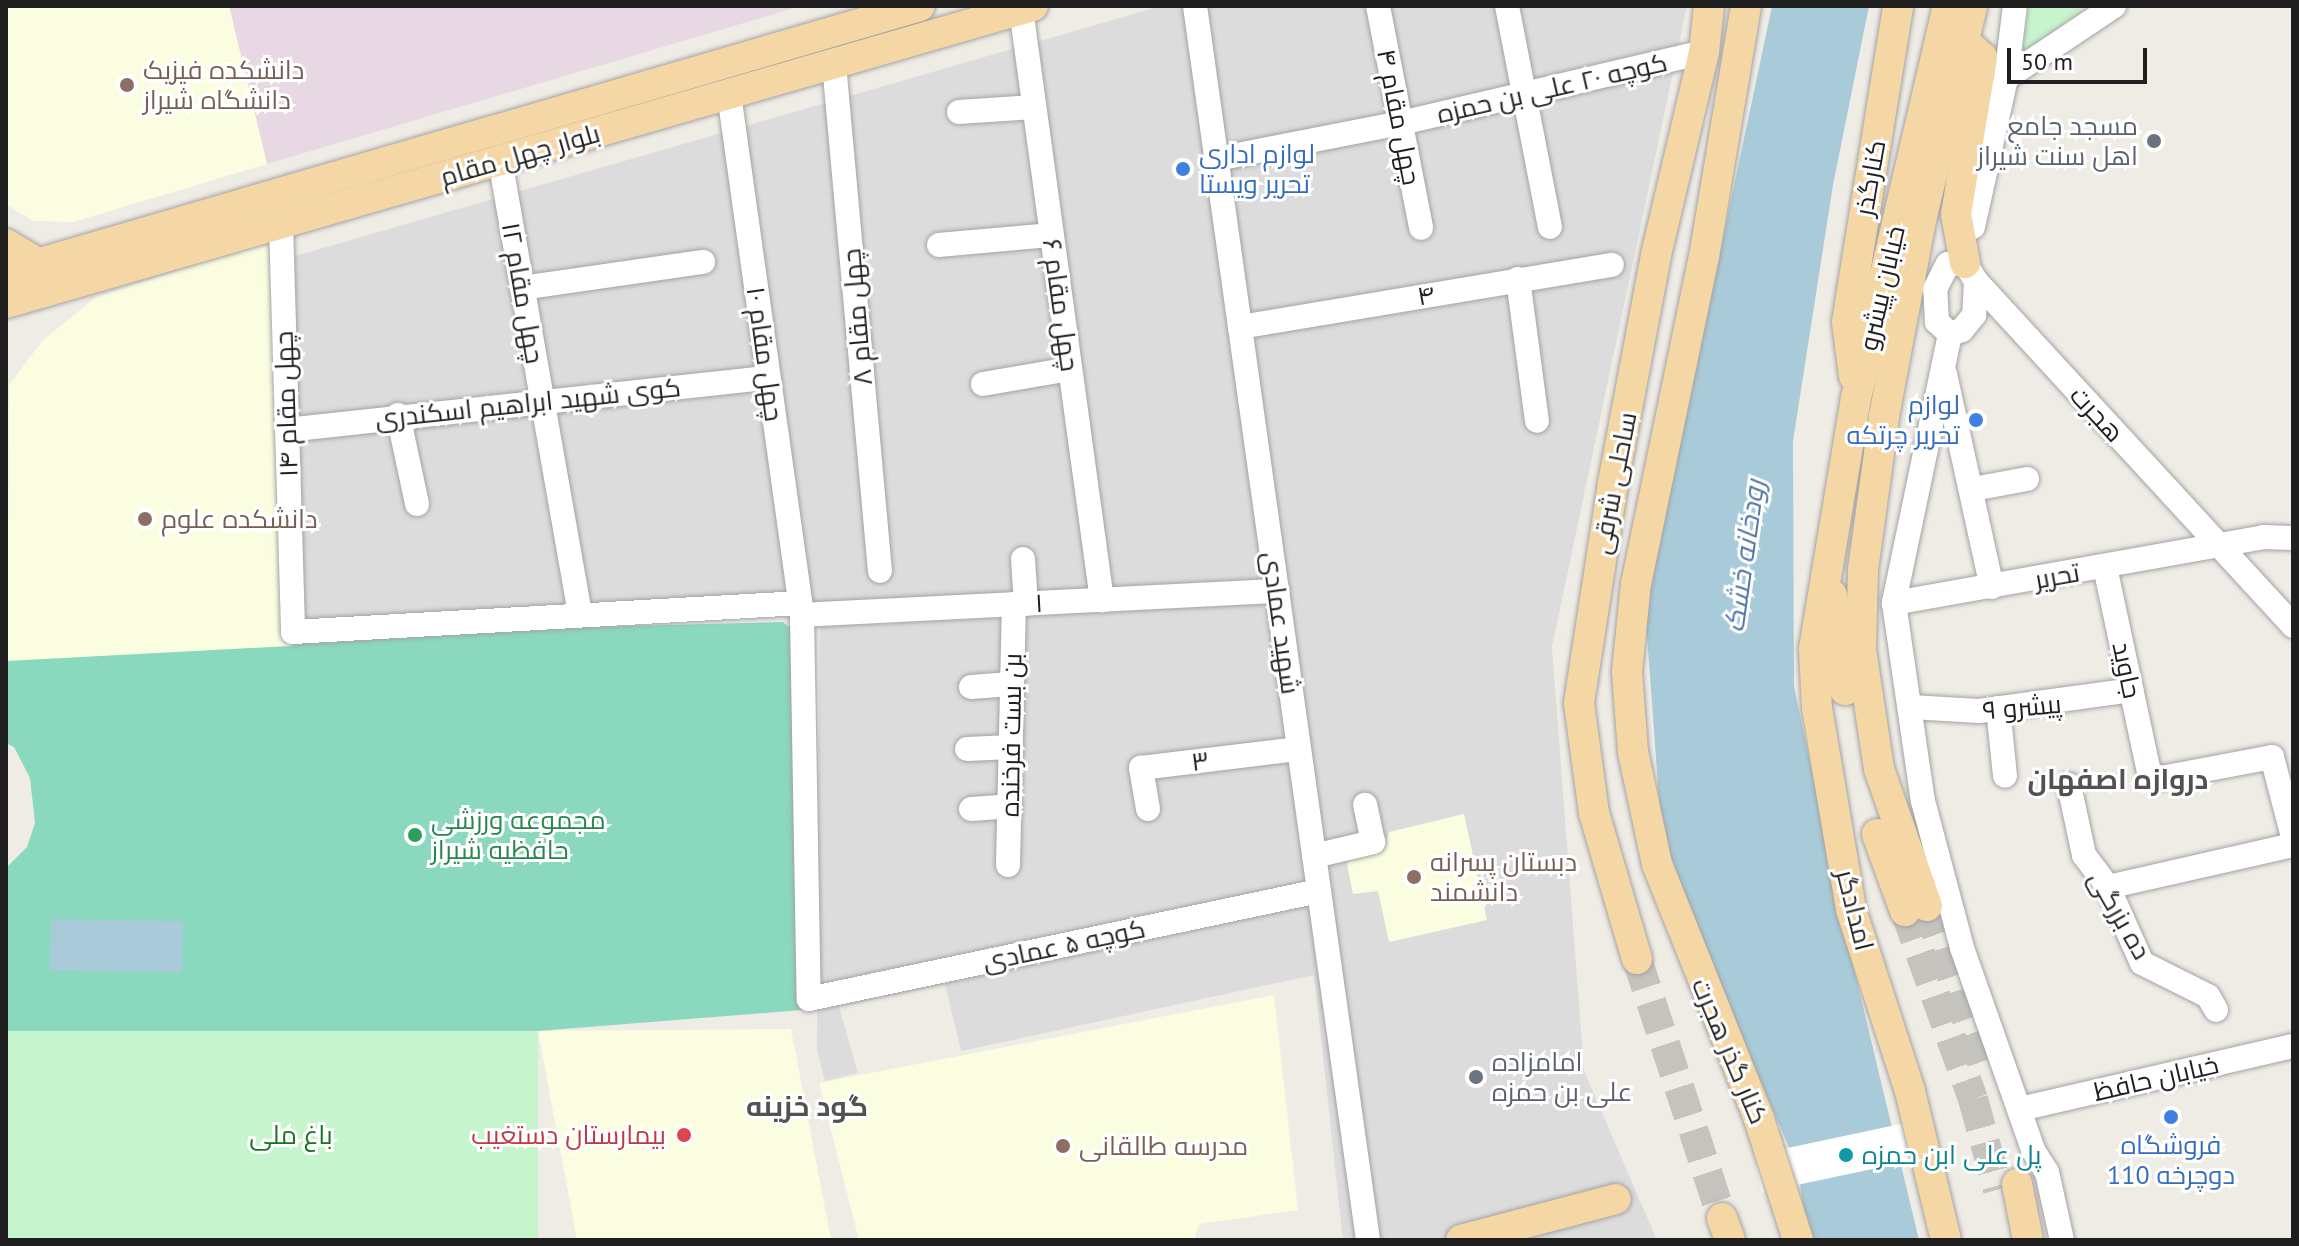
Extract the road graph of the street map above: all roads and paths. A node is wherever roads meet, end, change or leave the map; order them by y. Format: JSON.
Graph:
{"nodes":[{"id":1,"x":1195,"y":6,"type":"edge"},
{"id":2,"x":1378,"y":6,"type":"edge"},
{"id":3,"x":1507,"y":6,"type":"edge"},
{"id":4,"x":1709,"y":6,"type":"edge"},
{"id":5,"x":1746,"y":6,"type":"edge"},
{"id":6,"x":1898,"y":6,"type":"edge"},
{"id":7,"x":1948,"y":6,"type":"edge"},
{"id":8,"x":1972,"y":6,"type":"edge"},
{"id":9,"x":2015,"y":6,"type":"edge"},
{"id":10,"x":2114,"y":6,"type":"edge"},
{"id":11,"x":1027,"y":8,"type":"edge"},
{"id":12,"x":907,"y":10,"type":"edge"},
{"id":13,"x":1964,"y":41,"type":"junction"},
{"id":14,"x":903,"y":44,"type":"junction"},
{"id":15,"x":1704,"y":52,"type":"junction"},
{"id":16,"x":834,"y":64,"type":"junction"},
{"id":17,"x":2006,"y":78,"type":"junction"},
{"id":18,"x":729,"y":94,"type":"junction"},
{"id":19,"x":1524,"y":94,"type":"junction"},
{"id":20,"x":1034,"y":107,"type":"junction"},
{"id":21,"x":959,"y":112,"type":"dead end"},
{"id":22,"x":1401,"y":123,"type":"junction"},
{"id":23,"x":1217,"y":159,"type":"junction"},
{"id":24,"x":500,"y":160,"type":"junction"},
{"id":25,"x":281,"y":224,"type":"junction"},
{"id":26,"x":1550,"y":227,"type":"dead end"},
{"id":27,"x":1973,"y":227,"type":"dead end"},
{"id":28,"x":1421,"y":228,"type":"dead end"},
{"id":29,"x":1052,"y":235,"type":"junction"},
{"id":30,"x":6,"y":244,"type":"edge"},
{"id":31,"x":939,"y":245,"type":"dead end"},
{"id":32,"x":703,"y":262,"type":"dead end"},
{"id":33,"x":39,"y":264,"type":"junction"},
{"id":34,"x":1612,"y":265,"type":"dead end"},
{"id":35,"x":1970,"y":272,"type":"junction"},
{"id":36,"x":6,"y":273,"type":"edge"},
{"id":37,"x":1518,"y":279,"type":"junction"},
{"id":38,"x":522,"y":288,"type":"junction"},
{"id":39,"x":6,"y":303,"type":"edge"},
{"id":40,"x":1240,"y":327,"type":"junction"},
{"id":41,"x":1950,"y":334,"type":"junction"},
{"id":42,"x":1943,"y":368,"type":"junction"},
{"id":43,"x":1070,"y":369,"type":"junction"},
{"id":44,"x":768,"y":378,"type":"junction"},
{"id":45,"x":983,"y":384,"type":"dead end"},
{"id":46,"x":1856,"y":398,"type":"junction"},
{"id":47,"x":542,"y":400,"type":"junction"},
{"id":48,"x":398,"y":415,"type":"junction"},
{"id":49,"x":1537,"y":421,"type":"dead end"},
{"id":50,"x":287,"y":430,"type":"junction"},
{"id":51,"x":2027,"y":479,"type":"dead end"},
{"id":52,"x":1973,"y":489,"type":"junction"},
{"id":53,"x":417,"y":504,"type":"dead end"},
{"id":54,"x":2293,"y":538,"type":"edge"},
{"id":55,"x":2219,"y":546,"type":"junction"},
{"id":56,"x":1023,"y":559,"type":"dead end"},
{"id":57,"x":2105,"y":567,"type":"junction"},
{"id":58,"x":880,"y":571,"type":"dead end"},
{"id":59,"x":1829,"y":573,"type":"junction"},
{"id":60,"x":1992,"y":587,"type":"junction"},
{"id":61,"x":1277,"y":591,"type":"junction"},
{"id":62,"x":1102,"y":600,"type":"junction"},
{"id":63,"x":1894,"y":603,"type":"junction"},
{"id":64,"x":1020,"y":604,"type":"junction"},
{"id":65,"x":801,"y":609,"type":"junction"},
{"id":66,"x":580,"y":615,"type":"junction"},
{"id":67,"x":2293,"y":626,"type":"edge"},
{"id":68,"x":293,"y":632,"type":"joint"},
{"id":69,"x":1011,"y":684,"type":"junction"},
{"id":70,"x":971,"y":687,"type":"dead end"},
{"id":71,"x":2132,"y":690,"type":"junction"},
{"id":72,"x":1911,"y":707,"type":"junction"},
{"id":73,"x":1998,"y":708,"type":"junction"},
{"id":74,"x":1011,"y":747,"type":"junction"},
{"id":75,"x":967,"y":749,"type":"dead end"},
{"id":76,"x":1299,"y":749,"type":"junction"},
{"id":77,"x":2005,"y":776,"type":"dead end"},
{"id":78,"x":2069,"y":785,"type":"dead end"},
{"id":79,"x":1365,"y":805,"type":"dead end"},
{"id":80,"x":1010,"y":806,"type":"junction"},
{"id":81,"x":971,"y":809,"type":"dead end"},
{"id":82,"x":1148,"y":809,"type":"dead end"},
{"id":83,"x":2293,"y":837,"type":"edge"},
{"id":84,"x":2293,"y":845,"type":"edge"},
{"id":85,"x":1314,"y":856,"type":"junction"},
{"id":86,"x":1008,"y":865,"type":"dead end"},
{"id":87,"x":2108,"y":887,"type":"junction"},
{"id":88,"x":1319,"y":891,"type":"junction"},
{"id":89,"x":1637,"y":959,"type":"tunnel mouth"},
{"id":90,"x":809,"y":999,"type":"joint"},
{"id":91,"x":2216,"y":1010,"type":"dead end"},
{"id":92,"x":2293,"y":1046,"type":"edge"},
{"id":93,"x":2020,"y":1109,"type":"junction"},
{"id":94,"x":1616,"y":1199,"type":"dead end"},
{"id":95,"x":1368,"y":1240,"type":"edge"},
{"id":96,"x":1461,"y":1240,"type":"edge"},
{"id":97,"x":1798,"y":1240,"type":"edge"},
{"id":98,"x":1946,"y":1240,"type":"edge"},
{"id":99,"x":2008,"y":1240,"type":"edge"},
{"id":100,"x":2028,"y":1240,"type":"edge"},
{"id":101,"x":2062,"y":1240,"type":"edge"}],
"edges":[{"from":1,"to":23,"type":"street","name":"شهید عمادی"},
{"from":2,"to":22,"type":"street","name":"چهل مقام ۴"},
{"from":3,"to":19,"type":"street"},
{"from":4,"to":15,"type":"main road","name":"ساحلی شرقی"},
{"from":5,"to":97,"type":"main road","name":"کنار گذر هجرت"},
{"from":6,"to":46,"type":"main road","name":"کنارگذر"},
{"from":7,"to":46,"type":"main road","name":"خیابان پیشرو"},
{"from":8,"to":13,"type":"main road","name":"خیابان پیشرو"},
{"from":9,"to":17,"type":"street"},
{"from":10,"to":17,"type":"street"},
{"from":11,"to":14,"type":"main road","name":"بلوار چهل مقام"},
{"from":11,"to":20,"type":"street","name":"چهل مقام ۶"},
{"from":12,"to":14,"type":"main road"},
{"from":12,"to":33,"type":"main road","name":"بلوار چهل مقام"},
{"from":13,"to":35,"type":"main road"},
{"from":13,"to":59,"type":"main road","name":"خیابان پیشرو"},
{"from":14,"to":16,"type":"main road","name":"بلوار چهل مقام"},
{"from":15,"to":19,"type":"street","name":"کوچه ۲۰ علی بن حمزه"},
{"from":15,"to":89,"type":"main road","name":"ساحلی شرقی"},
{"from":16,"to":18,"type":"main road","name":"بلوار چهل مقام"},
{"from":16,"to":58,"type":"street","name":"چهل مقام ۸"},
{"from":17,"to":27,"type":"street"},
{"from":18,"to":24,"type":"main road","name":"بلوار چهل مقام"},
{"from":18,"to":44,"type":"street","name":"چهل مقام ۱۰"},
{"from":19,"to":22,"type":"street","name":"کوچه ۲۰ علی بن حمزه"},
{"from":19,"to":26,"type":"street"},
{"from":20,"to":21,"type":"street"},
{"from":20,"to":29,"type":"street","name":"چهل مقام ۶"},
{"from":22,"to":23,"type":"street","name":"کوچه ۲۰ علی بن حمزه"},
{"from":22,"to":28,"type":"street","name":"چهل مقام ۴"},
{"from":23,"to":40,"type":"street","name":"شهید عمادی"},
{"from":24,"to":25,"type":"main road","name":"بلوار چهل مقام"},
{"from":24,"to":38,"type":"street","name":"چهل مقام ۱۲"},
{"from":25,"to":39,"type":"main road","name":"بلوار چهل مقام"},
{"from":25,"to":50,"type":"street","name":"چهل مقام ۱۴"},
{"from":29,"to":31,"type":"street"},
{"from":29,"to":43,"type":"street","name":"چهل مقام ۶"},
{"from":30,"to":33,"type":"main road"},
{"from":32,"to":38,"type":"street"},
{"from":33,"to":36,"type":"main road","name":"بلوار چهل مقام"},
{"from":34,"to":37,"type":"street","name":"۴"},
{"from":35,"to":41,"type":"street"},
{"from":35,"to":41,"type":"street"},
{"from":35,"to":55,"type":"street","name":"هجرت"},
{"from":37,"to":40,"type":"street","name":"۴"},
{"from":37,"to":49,"type":"street"},
{"from":38,"to":47,"type":"street","name":"چهل مقام ۱۲"},
{"from":40,"to":61,"type":"street","name":"شهید عمادی"},
{"from":41,"to":42,"type":"street"},
{"from":42,"to":52,"type":"street"},
{"from":42,"to":63,"type":"street"},
{"from":43,"to":45,"type":"street"},
{"from":43,"to":62,"type":"street","name":"چهل مقام ۶"},
{"from":44,"to":47,"type":"street","name":"کوی شهید ابراهیم اسکندری"},
{"from":44,"to":65,"type":"street","name":"چهل مقام ۱۰"},
{"from":46,"to":59,"type":"main road","name":"خیابان پیشرو"},
{"from":47,"to":48,"type":"street","name":"کوی شهید ابراهیم اسکندری"},
{"from":47,"to":66,"type":"street","name":"چهل مقام ۱۲"},
{"from":48,"to":50,"type":"street","name":"کوی شهید ابراهیم اسکندری"},
{"from":48,"to":53,"type":"street"},
{"from":50,"to":68,"type":"street","name":"چهل مقام ۱۴"},
{"from":51,"to":52,"type":"street"},
{"from":52,"to":60,"type":"street"},
{"from":54,"to":55,"type":"street","name":"تحریر"},
{"from":55,"to":57,"type":"street","name":"تحریر"},
{"from":55,"to":67,"type":"street","name":"هجرت"},
{"from":56,"to":64,"type":"street","name":"بن بست فرخنده"},
{"from":57,"to":60,"type":"street","name":"تحریر"},
{"from":57,"to":71,"type":"street","name":"جاوید"},
{"from":59,"to":98,"type":"main road","name":"امدادگر"},
{"from":60,"to":63,"type":"street","name":"تحریر"},
{"from":61,"to":62,"type":"street","name":"۱"},
{"from":61,"to":76,"type":"street","name":"شهید عمادی"},
{"from":62,"to":64,"type":"street","name":"۱"},
{"from":63,"to":72,"type":"street"},
{"from":64,"to":65,"type":"street","name":"۱"},
{"from":64,"to":69,"type":"street","name":"بن بست فرخنده"},
{"from":65,"to":66,"type":"street","name":"۱"},
{"from":65,"to":90,"type":"street","name":"چهل مقام ۱۰"},
{"from":66,"to":68,"type":"street","name":"۱"},
{"from":69,"to":70,"type":"street"},
{"from":69,"to":74,"type":"street","name":"بن بست فرخنده"},
{"from":71,"to":73,"type":"street","name":"پیشرو ۹"},
{"from":71,"to":83,"type":"street","name":"جاوید"},
{"from":72,"to":73,"type":"street","name":"پیشرو ۹"},
{"from":72,"to":93,"type":"street"},
{"from":73,"to":77,"type":"street"},
{"from":74,"to":75,"type":"street"},
{"from":74,"to":80,"type":"street","name":"بن بست فرخنده"},
{"from":76,"to":82,"type":"street","name":"۳"},
{"from":76,"to":85,"type":"street","name":"شهید عمادی"},
{"from":78,"to":87,"type":"street","name":"ده بزرگی"},
{"from":79,"to":85,"type":"street"},
{"from":80,"to":81,"type":"street"},
{"from":80,"to":86,"type":"street","name":"بن بست فرخنده"},
{"from":84,"to":87,"type":"street"},
{"from":85,"to":88,"type":"street","name":"شهید عمادی"},
{"from":87,"to":91,"type":"street","name":"ده بزرگی"},
{"from":88,"to":90,"type":"street","name":"کوچه ۵ عمادی"},
{"from":88,"to":95,"type":"street","name":"شهید عمادی"},
{"from":92,"to":93,"type":"street","name":"خیابان حافظ"},
{"from":93,"to":101,"type":"street"},
{"from":94,"to":96,"type":"main road"},
{"from":99,"to":100,"type":"main road"}]}
